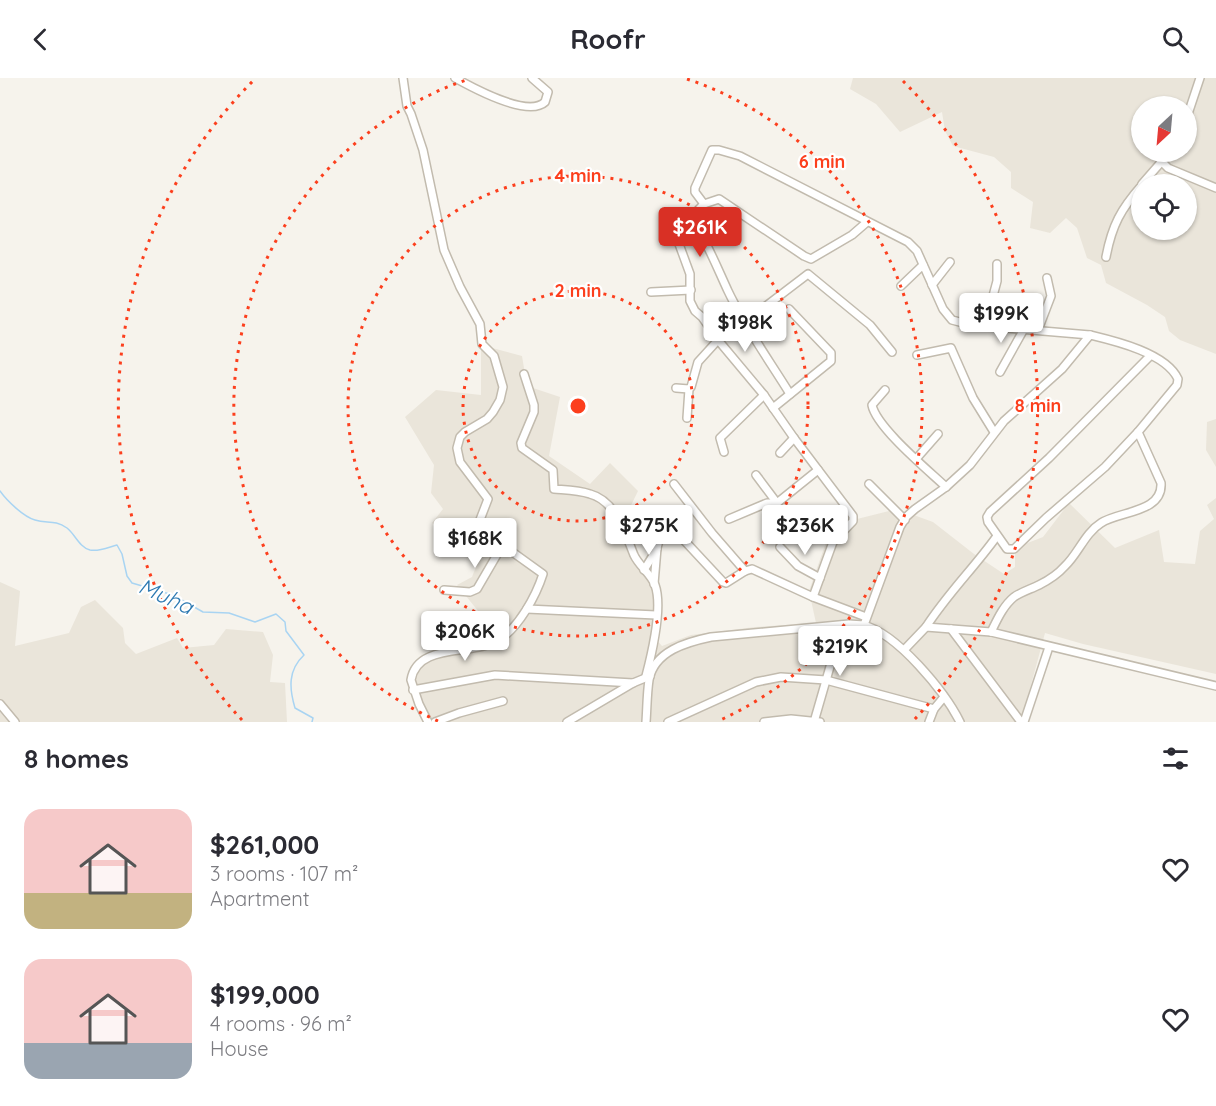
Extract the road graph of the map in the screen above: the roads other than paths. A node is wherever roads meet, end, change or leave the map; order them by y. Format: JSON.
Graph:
{"nodes":[{"id":1,"x":403,"y":78,"type":"edge"},
{"id":2,"x":455,"y":78,"type":"edge"},
{"id":3,"x":532,"y":78,"type":"edge"},
{"id":4,"x":1200,"y":78,"type":"edge"},
{"id":5,"x":1194,"y":96,"type":"edge"},
{"id":6,"x":1160,"y":162,"type":"edge"},
{"id":7,"x":1162,"y":162,"type":"edge"},
{"id":8,"x":1151,"y":174,"type":"edge"},
{"id":9,"x":1216,"y":188,"type":"edge"},
{"id":10,"x":1131,"y":198,"type":"edge"},
{"id":11,"x":704,"y":204,"type":"junction"},
{"id":12,"x":691,"y":216,"type":"junction"},
{"id":13,"x":867,"y":222,"type":"junction"},
{"id":14,"x":1106,"y":257,"type":"dead end"},
{"id":15,"x":950,"y":262,"type":"dead end"},
{"id":16,"x":997,"y":264,"type":"dead end"},
{"id":17,"x":923,"y":265,"type":"junction"},
{"id":18,"x":1047,"y":278,"type":"dead end"},
{"id":19,"x":932,"y":285,"type":"junction"},
{"id":20,"x":901,"y":286,"type":"dead end"},
{"id":21,"x":691,"y":291,"type":"junction"},
{"id":22,"x":651,"y":292,"type":"dead end"},
{"id":23,"x":789,"y":309,"type":"dead end"},
{"id":24,"x":745,"y":322,"type":"junction"},
{"id":25,"x":985,"y":326,"type":"junction"},
{"id":26,"x":1024,"y":329,"type":"junction"},
{"id":27,"x":1038,"y":330,"type":"junction"},
{"id":28,"x":1089,"y":335,"type":"junction"},
{"id":29,"x":718,"y":340,"type":"junction"},
{"id":30,"x":892,"y":352,"type":"dead end"},
{"id":31,"x":917,"y":355,"type":"dead end"},
{"id":32,"x":1150,"y":356,"type":"junction"},
{"id":33,"x":1000,"y":372,"type":"dead end"},
{"id":34,"x":524,"y":374,"type":"dead end"},
{"id":35,"x":676,"y":388,"type":"dead end"},
{"id":36,"x":689,"y":388,"type":"junction"},
{"id":37,"x":885,"y":390,"type":"dead end"},
{"id":38,"x":790,"y":394,"type":"junction"},
{"id":39,"x":764,"y":395,"type":"junction"},
{"id":40,"x":773,"y":408,"type":"junction"},
{"id":41,"x":687,"y":418,"type":"dead end"},
{"id":42,"x":994,"y":432,"type":"junction"},
{"id":43,"x":1138,"y":432,"type":"junction"},
{"id":44,"x":938,"y":434,"type":"dead end"},
{"id":45,"x":794,"y":438,"type":"junction"},
{"id":46,"x":724,"y":452,"type":"dead end"},
{"id":47,"x":780,"y":453,"type":"dead end"},
{"id":48,"x":916,"y":459,"type":"junction"},
{"id":49,"x":818,"y":470,"type":"junction"},
{"id":50,"x":756,"y":475,"type":"dead end"},
{"id":51,"x":869,"y":483,"type":"dead end"},
{"id":52,"x":674,"y":484,"type":"dead end"},
{"id":53,"x":946,"y":488,"type":"junction"},
{"id":54,"x":777,"y":503,"type":"junction"},
{"id":55,"x":729,"y":519,"type":"dead end"},
{"id":56,"x":904,"y":520,"type":"junction"},
{"id":57,"x":996,"y":536,"type":"junction"},
{"id":58,"x":502,"y":546,"type":"junction"},
{"id":59,"x":780,"y":547,"type":"dead end"},
{"id":60,"x":657,"y":548,"type":"junction"},
{"id":61,"x":644,"y":570,"type":"junction"},
{"id":62,"x":745,"y":571,"type":"junction"},
{"id":63,"x":820,"y":578,"type":"junction"},
{"id":64,"x":654,"y":584,"type":"junction"},
{"id":65,"x":444,"y":590,"type":"dead end"},
{"id":66,"x":813,"y":597,"type":"junction"},
{"id":67,"x":527,"y":609,"type":"junction"},
{"id":68,"x":656,"y":615,"type":"junction"},
{"id":69,"x":867,"y":617,"type":"junction"},
{"id":70,"x":842,"y":625,"type":"junction"},
{"id":71,"x":864,"y":625,"type":"junction"},
{"id":72,"x":926,"y":627,"type":"junction"},
{"id":73,"x":951,"y":629,"type":"junction"},
{"id":74,"x":990,"y":632,"type":"junction"},
{"id":75,"x":1049,"y":647,"type":"junction"},
{"id":76,"x":654,"y":648,"type":"junction"},
{"id":77,"x":904,"y":650,"type":"junction"},
{"id":78,"x":666,"y":653,"type":"junction"},
{"id":79,"x":648,"y":677,"type":"junction"},
{"id":80,"x":826,"y":680,"type":"junction"},
{"id":81,"x":633,"y":683,"type":"junction"},
{"id":82,"x":1216,"y":686,"type":"edge"},
{"id":83,"x":413,"y":690,"type":"junction"},
{"id":84,"x":944,"y":697,"type":"junction"},
{"id":85,"x":503,"y":701,"type":"dead end"},
{"id":86,"x":0,"y":704,"type":"edge"},
{"id":87,"x":934,"y":709,"type":"junction"},
{"id":88,"x":15,"y":722,"type":"edge"},
{"id":89,"x":428,"y":722,"type":"edge"},
{"id":90,"x":435,"y":722,"type":"edge"},
{"id":91,"x":567,"y":722,"type":"edge"},
{"id":92,"x":646,"y":722,"type":"edge"},
{"id":93,"x":668,"y":722,"type":"edge"},
{"id":94,"x":764,"y":722,"type":"edge"},
{"id":95,"x":816,"y":722,"type":"edge"},
{"id":96,"x":929,"y":722,"type":"edge"},
{"id":97,"x":960,"y":722,"type":"edge"},
{"id":98,"x":1023,"y":722,"type":"edge"}],
"edges":[{"from":1,"to":58,"type":"street"},
{"from":2,"to":3,"type":"street"},
{"from":4,"to":5,"type":"street"},
{"from":6,"to":8,"type":"street"},
{"from":7,"to":9,"type":"street"},
{"from":10,"to":14,"type":"street"},
{"from":11,"to":12,"type":"street"},
{"from":11,"to":13,"type":"street"},
{"from":11,"to":13,"type":"street"},
{"from":12,"to":21,"type":"street"},
{"from":12,"to":24,"type":"street"},
{"from":13,"to":17,"type":"street"},
{"from":15,"to":19,"type":"street"},
{"from":16,"to":25,"type":"street"},
{"from":17,"to":19,"type":"street"},
{"from":17,"to":20,"type":"street"},
{"from":18,"to":27,"type":"street"},
{"from":19,"to":25,"type":"street"},
{"from":21,"to":22,"type":"street"},
{"from":21,"to":29,"type":"street"},
{"from":23,"to":38,"type":"street"},
{"from":24,"to":30,"type":"street"},
{"from":24,"to":38,"type":"street"},
{"from":25,"to":26,"type":"street"},
{"from":26,"to":27,"type":"street"},
{"from":26,"to":33,"type":"street"},
{"from":27,"to":28,"type":"street"},
{"from":28,"to":32,"type":"street"},
{"from":28,"to":42,"type":"street"},
{"from":29,"to":36,"type":"street"},
{"from":29,"to":39,"type":"street"},
{"from":31,"to":42,"type":"street"},
{"from":32,"to":43,"type":"street"},
{"from":32,"to":57,"type":"street"},
{"from":34,"to":61,"type":"street"},
{"from":35,"to":36,"type":"street"},
{"from":36,"to":41,"type":"street"},
{"from":37,"to":48,"type":"street"},
{"from":38,"to":40,"type":"street"},
{"from":39,"to":40,"type":"street"},
{"from":39,"to":46,"type":"street"},
{"from":40,"to":45,"type":"street"},
{"from":42,"to":53,"type":"street"},
{"from":43,"to":57,"type":"street"},
{"from":43,"to":74,"type":"street"},
{"from":44,"to":48,"type":"street"},
{"from":45,"to":47,"type":"street"},
{"from":45,"to":49,"type":"street"},
{"from":48,"to":53,"type":"street"},
{"from":49,"to":54,"type":"street"},
{"from":49,"to":63,"type":"street"},
{"from":50,"to":54,"type":"street"},
{"from":51,"to":56,"type":"street"},
{"from":52,"to":62,"type":"street"},
{"from":53,"to":56,"type":"street"},
{"from":54,"to":55,"type":"street"},
{"from":56,"to":69,"type":"street"},
{"from":57,"to":72,"type":"street"},
{"from":58,"to":65,"type":"street"},
{"from":58,"to":67,"type":"street"},
{"from":59,"to":63,"type":"street"},
{"from":60,"to":61,"type":"street"},
{"from":60,"to":62,"type":"street"},
{"from":60,"to":64,"type":"street"},
{"from":61,"to":64,"type":"street"},
{"from":62,"to":66,"type":"street"},
{"from":63,"to":66,"type":"street"},
{"from":64,"to":68,"type":"street"},
{"from":66,"to":69,"type":"street"},
{"from":67,"to":68,"type":"street"},
{"from":67,"to":83,"type":"street"},
{"from":68,"to":76,"type":"street"},
{"from":69,"to":71,"type":"street"},
{"from":70,"to":71,"type":"street"},
{"from":70,"to":78,"type":"street"},
{"from":70,"to":80,"type":"street"},
{"from":71,"to":77,"type":"street"},
{"from":72,"to":73,"type":"street"},
{"from":72,"to":77,"type":"street"},
{"from":73,"to":74,"type":"street"},
{"from":73,"to":98,"type":"street"},
{"from":74,"to":75,"type":"street"},
{"from":75,"to":82,"type":"street"},
{"from":75,"to":98,"type":"street"},
{"from":76,"to":78,"type":"street"},
{"from":76,"to":79,"type":"street"},
{"from":77,"to":84,"type":"street"},
{"from":78,"to":79,"type":"street"},
{"from":79,"to":81,"type":"street"},
{"from":79,"to":92,"type":"street"},
{"from":80,"to":87,"type":"street"},
{"from":80,"to":93,"type":"street"},
{"from":80,"to":95,"type":"street"},
{"from":81,"to":83,"type":"street"},
{"from":81,"to":91,"type":"street"},
{"from":83,"to":89,"type":"street"},
{"from":84,"to":87,"type":"street"},
{"from":84,"to":97,"type":"street"},
{"from":85,"to":90,"type":"street"},
{"from":86,"to":88,"type":"street"},
{"from":87,"to":96,"type":"street"},
{"from":94,"to":95,"type":"street"}]}
